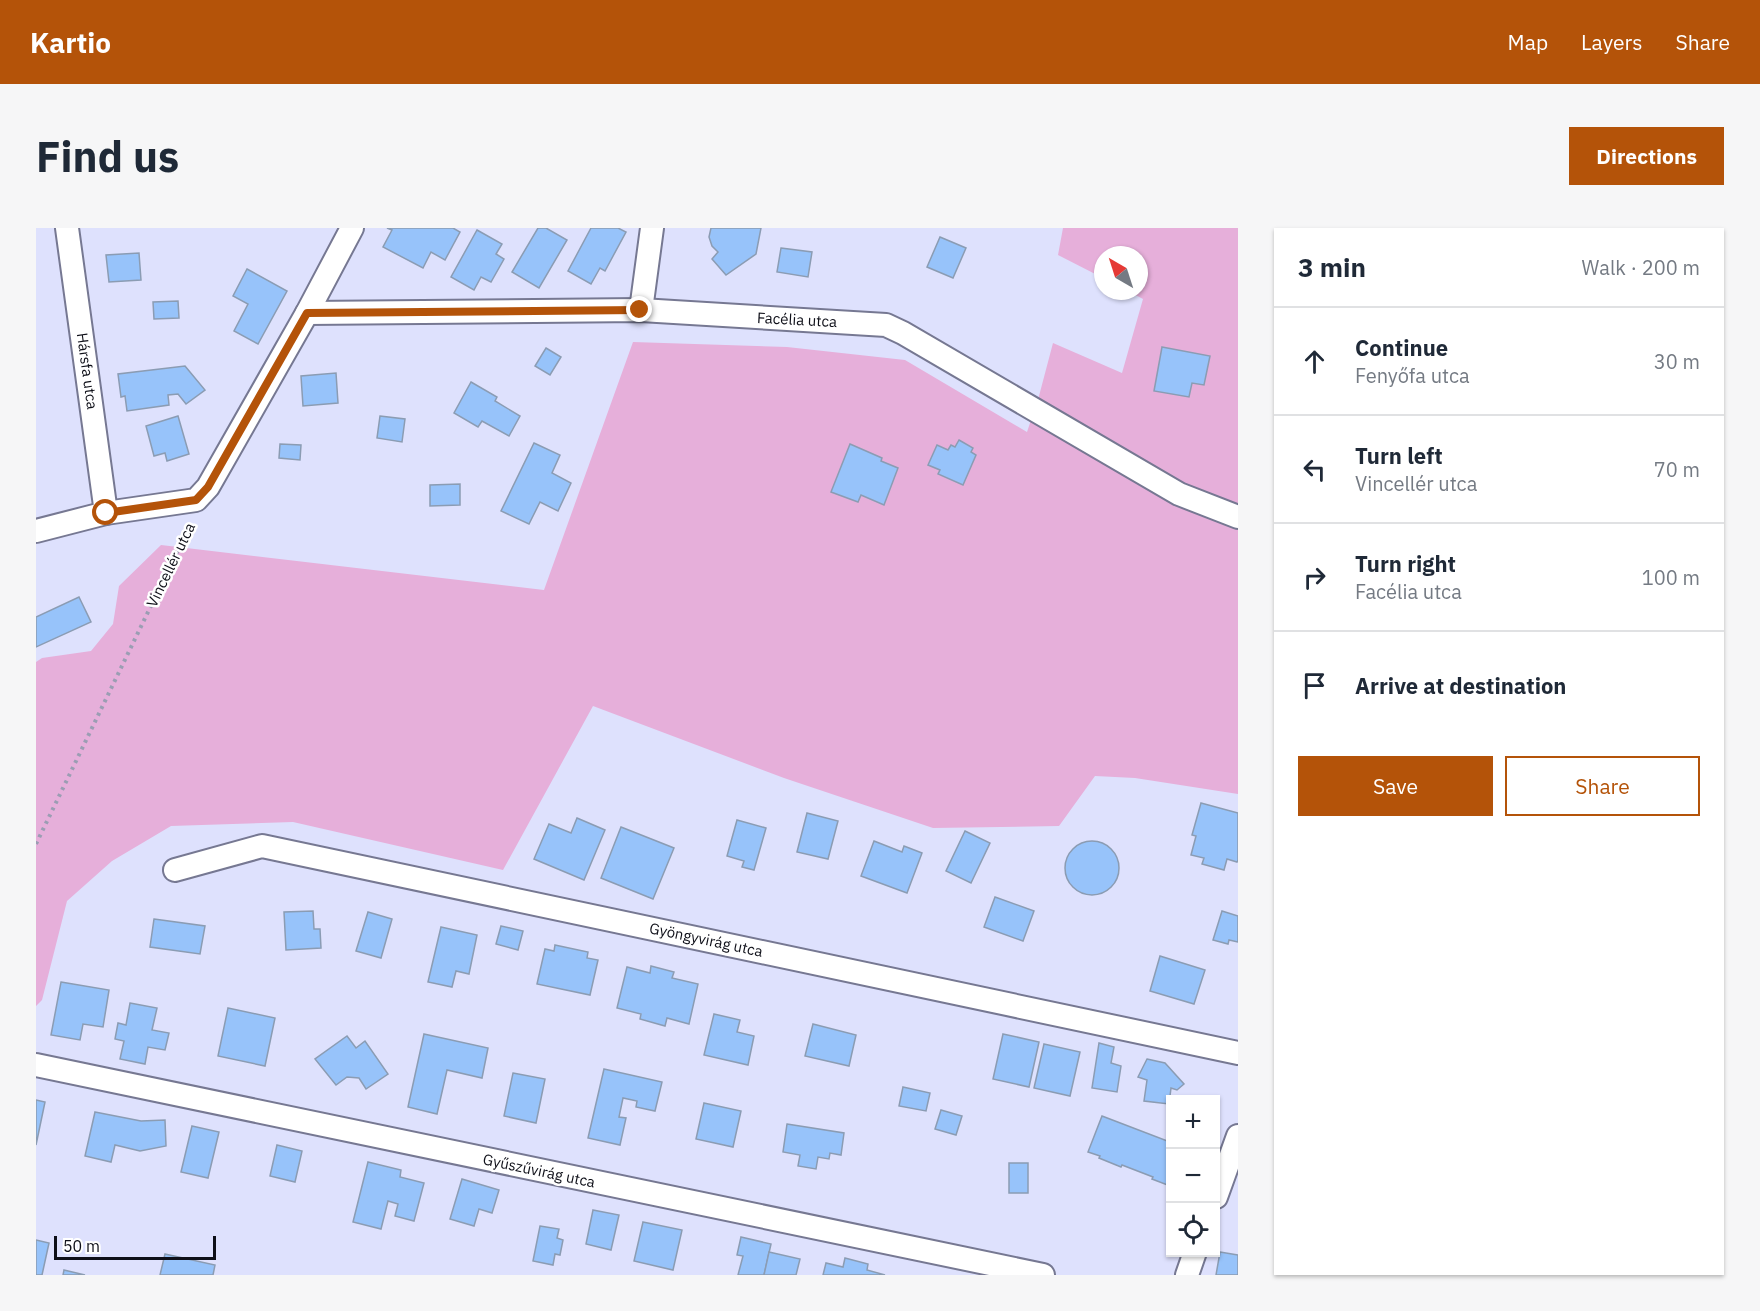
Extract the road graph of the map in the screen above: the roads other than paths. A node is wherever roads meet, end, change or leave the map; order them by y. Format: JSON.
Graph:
{"nodes":[{"id":1,"x":67,"y":228,"type":"edge"},
{"id":2,"x":352,"y":228,"type":"edge"},
{"id":3,"x":652,"y":228,"type":"edge"},
{"id":4,"x":640,"y":310,"type":"junction"},
{"id":5,"x":307,"y":313,"type":"junction"},
{"id":6,"x":106,"y":513,"type":"junction"},
{"id":7,"x":1238,"y":517,"type":"edge"},
{"id":8,"x":36,"y":531,"type":"edge"},
{"id":9,"x":175,"y":870,"type":"dead end"},
{"id":10,"x":1238,"y":1053,"type":"edge"},
{"id":11,"x":36,"y":1065,"type":"edge"},
{"id":12,"x":1238,"y":1136,"type":"edge"},
{"id":13,"x":1220,"y":1184,"type":"edge"},
{"id":14,"x":1193,"y":1257,"type":"edge"},
{"id":15,"x":1043,"y":1275,"type":"edge"},
{"id":16,"x":1186,"y":1275,"type":"edge"}],
"edges":[{"from":1,"to":6,"type":"street","name":"Hársfa utca"},
{"from":2,"to":5,"type":"street"},
{"from":3,"to":4,"type":"street"},
{"from":4,"to":5,"type":"street","name":"Facélia utca"},
{"from":4,"to":7,"type":"street","name":"Facélia utca"},
{"from":5,"to":6,"type":"street"},
{"from":6,"to":8,"type":"street"},
{"from":9,"to":10,"type":"street","name":"Gyöngyvirág utca"},
{"from":11,"to":15,"type":"street","name":"Gyűszűvirág utca"},
{"from":12,"to":13,"type":"street"},
{"from":14,"to":16,"type":"street"}]}
